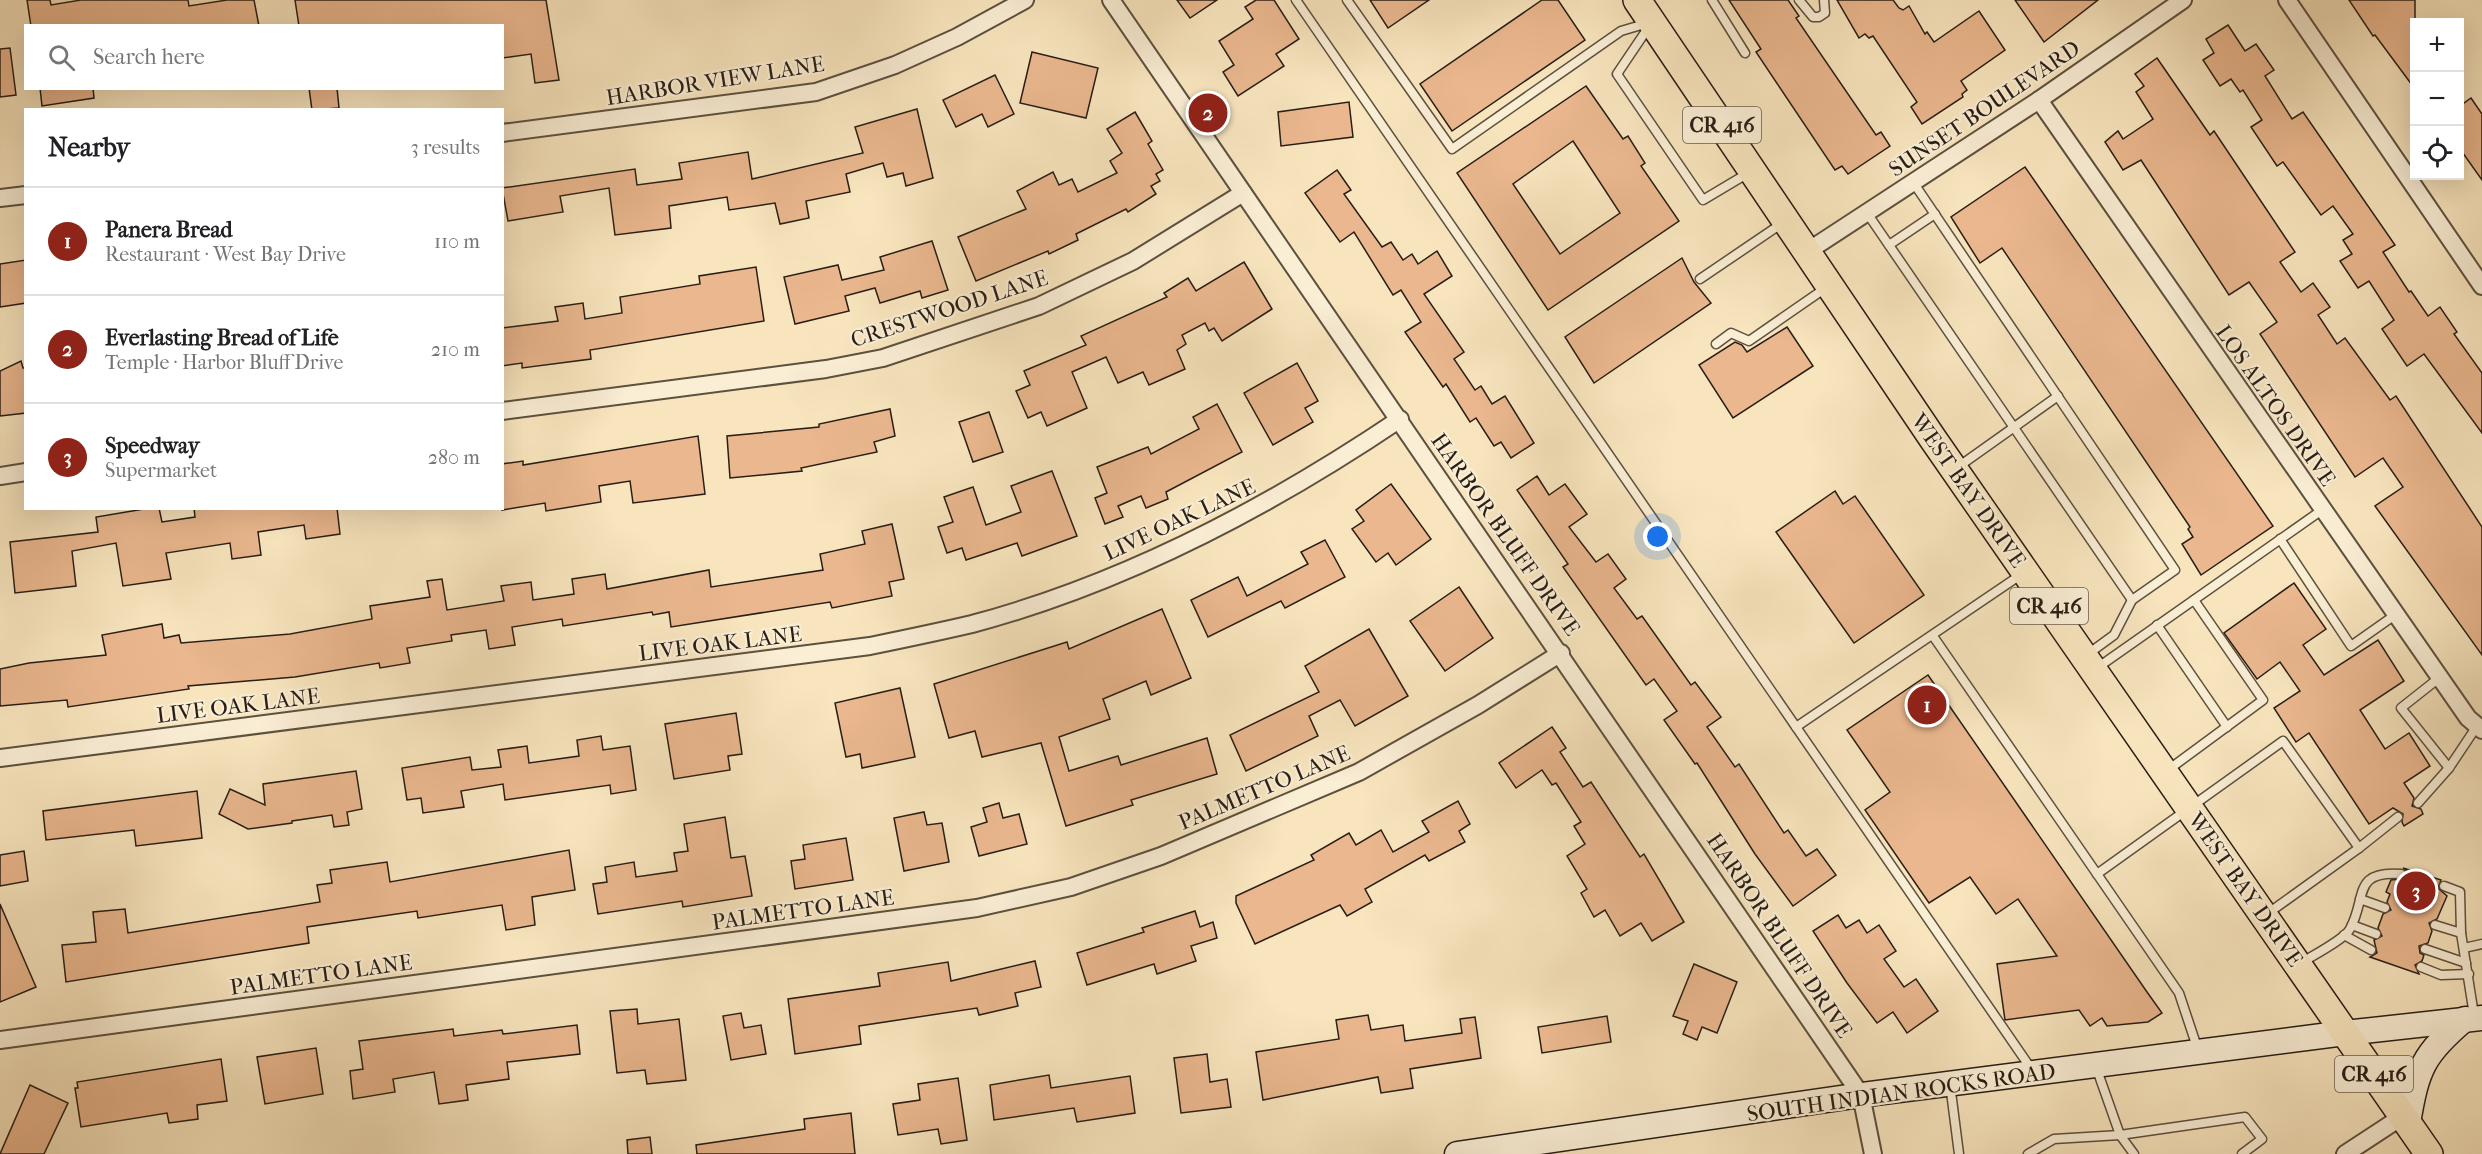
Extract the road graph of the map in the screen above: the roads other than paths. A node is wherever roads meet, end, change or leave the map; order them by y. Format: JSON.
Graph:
{"nodes":[{"id":1,"x":1025,"y":0,"type":"edge"},
{"id":2,"x":1111,"y":0,"type":"edge"},
{"id":3,"x":1296,"y":0,"type":"edge"},
{"id":4,"x":1347,"y":0,"type":"edge"},
{"id":5,"x":1637,"y":0,"type":"edge"},
{"id":6,"x":1712,"y":0,"type":"edge"},
{"id":7,"x":1799,"y":0,"type":"edge"},
{"id":8,"x":1824,"y":0,"type":"edge"},
{"id":9,"x":2183,"y":0,"type":"edge"},
{"id":10,"x":2287,"y":0,"type":"edge"},
{"id":11,"x":1652,"y":22,"type":"junction"},
{"id":12,"x":1746,"y":53,"type":"dead end"},
{"id":13,"x":2039,"y":100,"type":"junction"},
{"id":14,"x":504,"y":133,"type":"edge"},
{"id":15,"x":1753,"y":170,"type":"junction"},
{"id":16,"x":1913,"y":182,"type":"junction"},
{"id":17,"x":1243,"y":193,"type":"junction"},
{"id":18,"x":24,"y":195,"type":"edge"},
{"id":19,"x":0,"y":198,"type":"edge"},
{"id":20,"x":1867,"y":213,"type":"junction"},
{"id":21,"x":1935,"y":214,"type":"junction"},
{"id":22,"x":1787,"y":220,"type":"junction"},
{"id":23,"x":1889,"y":245,"type":"junction"},
{"id":24,"x":1808,"y":251,"type":"junction"},
{"id":25,"x":1700,"y":279,"type":"dead end"},
{"id":26,"x":1830,"y":285,"type":"junction"},
{"id":27,"x":2482,"y":286,"type":"edge"},
{"id":28,"x":1716,"y":344,"type":"dead end"},
{"id":29,"x":2058,"y":396,"type":"junction"},
{"id":30,"x":504,"y":411,"type":"edge"},
{"id":31,"x":1400,"y":419,"type":"junction"},
{"id":32,"x":2014,"y":428,"type":"junction"},
{"id":33,"x":1955,"y":470,"type":"junction"},
{"id":34,"x":24,"y":472,"type":"edge"},
{"id":35,"x":0,"y":476,"type":"edge"},
{"id":36,"x":2322,"y":510,"type":"junction"},
{"id":37,"x":2280,"y":539,"type":"junction"},
{"id":38,"x":2026,"y":572,"type":"junction"},
{"id":39,"x":2133,"y":600,"type":"junction"},
{"id":40,"x":2194,"y":600,"type":"junction"},
{"id":41,"x":2395,"y":615,"type":"junction"},
{"id":42,"x":2157,"y":625,"type":"junction"},
{"id":43,"x":1933,"y":636,"type":"junction"},
{"id":44,"x":1561,"y":653,"type":"junction"},
{"id":45,"x":2089,"y":663,"type":"junction"},
{"id":46,"x":2439,"y":678,"type":"junction"},
{"id":47,"x":1796,"y":727,"type":"junction"},
{"id":48,"x":2227,"y":727,"type":"junction"},
{"id":49,"x":2480,"y":728,"type":"edge"},
{"id":50,"x":0,"y":758,"type":"edge"},
{"id":51,"x":2449,"y":768,"type":"junction"},
{"id":52,"x":2165,"y":772,"type":"junction"},
{"id":53,"x":2418,"y":803,"type":"dead end"},
{"id":54,"x":2189,"y":808,"type":"junction"},
{"id":55,"x":2398,"y":817,"type":"dead end"},
{"id":56,"x":2359,"y":848,"type":"junction"},
{"id":57,"x":2097,"y":874,"type":"junction"},
{"id":58,"x":2401,"y":874,"type":"dead end"},
{"id":59,"x":2444,"y":886,"type":"dead end"},
{"id":60,"x":2360,"y":899,"type":"junction"},
{"id":61,"x":2385,"y":908,"type":"dead end"},
{"id":62,"x":2264,"y":916,"type":"junction"},
{"id":63,"x":2352,"y":925,"type":"junction"},
{"id":64,"x":2434,"y":925,"type":"dead end"},
{"id":65,"x":2461,"y":933,"type":"junction"},
{"id":66,"x":2376,"y":934,"type":"dead end"},
{"id":67,"x":2344,"y":935,"type":"junction"},
{"id":68,"x":2482,"y":944,"type":"edge"},
{"id":69,"x":2463,"y":948,"type":"junction"},
{"id":70,"x":2425,"y":949,"type":"dead end"},
{"id":71,"x":2371,"y":950,"type":"dead end"},
{"id":72,"x":2466,"y":963,"type":"junction"},
{"id":73,"x":2298,"y":965,"type":"junction"},
{"id":74,"x":2421,"y":967,"type":"dead end"},
{"id":75,"x":2469,"y":974,"type":"junction"},
{"id":76,"x":2474,"y":1019,"type":"edge"},
{"id":77,"x":2345,"y":1033,"type":"junction"},
{"id":78,"x":0,"y":1040,"type":"edge"},
{"id":79,"x":2199,"y":1052,"type":"junction"},
{"id":80,"x":2096,"y":1067,"type":"junction"},
{"id":81,"x":2035,"y":1074,"type":"junction"},
{"id":82,"x":1950,"y":1084,"type":"junction"},
{"id":83,"x":1861,"y":1095,"type":"junction"},
{"id":84,"x":2406,"y":1120,"type":"junction"},
{"id":85,"x":2120,"y":1135,"type":"junction"},
{"id":86,"x":1457,"y":1154,"type":"edge"},
{"id":87,"x":1873,"y":1154,"type":"edge"},
{"id":88,"x":1959,"y":1154,"type":"edge"},
{"id":89,"x":2028,"y":1154,"type":"edge"},
{"id":90,"x":2134,"y":1154,"type":"edge"},
{"id":91,"x":2242,"y":1154,"type":"edge"},
{"id":92,"x":2345,"y":1154,"type":"edge"},
{"id":93,"x":2429,"y":1154,"type":"edge"}],
"edges":[{"from":1,"to":14,"type":"street","name":"HARBOR VIEW LANE"},
{"from":2,"to":17,"type":"street","name":"HARBOR BLUFF DRIVE"},
{"from":3,"to":47,"type":"lane"},
{"from":4,"to":11,"type":"lane"},
{"from":5,"to":11,"type":"main road","name":"WEST BAY DRIVE","number":"CR 416"},
{"from":6,"to":12,"type":"lane"},
{"from":7,"to":8,"type":"lane"},
{"from":9,"to":13,"type":"street","name":"SUNSET BOULEVARD"},
{"from":10,"to":27,"type":"street"},
{"from":11,"to":15,"type":"main road","name":"WEST BAY DRIVE","number":"CR 416"},
{"from":11,"to":15,"type":"lane"},
{"from":13,"to":16,"type":"street","name":"SUNSET BOULEVARD"},
{"from":13,"to":36,"type":"street","name":"LOS ALTOS DRIVE"},
{"from":15,"to":22,"type":"main road","name":"WEST BAY DRIVE","number":"CR 416"},
{"from":16,"to":20,"type":"street","name":"SUNSET BOULEVARD"},
{"from":16,"to":21,"type":"lane"},
{"from":17,"to":30,"type":"street","name":"CRESTWOOD LANE"},
{"from":17,"to":31,"type":"street","name":"HARBOR BLUFF DRIVE"},
{"from":18,"to":19,"type":"street"},
{"from":20,"to":23,"type":"lane"},
{"from":20,"to":24,"type":"street","name":"SUNSET BOULEVARD"},
{"from":21,"to":23,"type":"lane"},
{"from":21,"to":29,"type":"lane"},
{"from":22,"to":24,"type":"main road","name":"WEST BAY DRIVE","number":"CR 416"},
{"from":22,"to":25,"type":"lane"},
{"from":23,"to":32,"type":"lane"},
{"from":24,"to":26,"type":"main road","name":"WEST BAY DRIVE","number":"CR 416"},
{"from":26,"to":28,"type":"lane"},
{"from":26,"to":33,"type":"main road","name":"WEST BAY DRIVE","number":"CR 416"},
{"from":29,"to":32,"type":"lane"},
{"from":29,"to":39,"type":"lane"},
{"from":31,"to":44,"type":"street","name":"HARBOR BLUFF DRIVE"},
{"from":31,"to":50,"type":"street","name":"LIVE OAK LANE"},
{"from":32,"to":33,"type":"lane"},
{"from":32,"to":39,"type":"lane"},
{"from":33,"to":38,"type":"main road","name":"WEST BAY DRIVE","number":"CR 416"},
{"from":34,"to":35,"type":"street"},
{"from":36,"to":37,"type":"lane"},
{"from":36,"to":41,"type":"street","name":"LOS ALTOS DRIVE"},
{"from":37,"to":40,"type":"lane"},
{"from":37,"to":41,"type":"lane"},
{"from":38,"to":43,"type":"lane"},
{"from":38,"to":45,"type":"main road","name":"WEST BAY DRIVE","number":"CR 416"},
{"from":39,"to":45,"type":"lane"},
{"from":40,"to":42,"type":"lane"},
{"from":40,"to":48,"type":"lane"},
{"from":41,"to":46,"type":"street","name":"LOS ALTOS DRIVE"},
{"from":42,"to":45,"type":"lane"},
{"from":42,"to":48,"type":"lane"},
{"from":43,"to":47,"type":"lane"},
{"from":43,"to":57,"type":"lane"},
{"from":44,"to":78,"type":"street","name":"PALMETTO LANE"},
{"from":44,"to":83,"type":"street","name":"HARBOR BLUFF DRIVE"},
{"from":45,"to":52,"type":"main road","name":"WEST BAY DRIVE","number":"CR 416"},
{"from":46,"to":49,"type":"street","name":"LOS ALTOS DRIVE"},
{"from":46,"to":51,"type":"lane"},
{"from":47,"to":81,"type":"lane"},
{"from":48,"to":52,"type":"lane"},
{"from":49,"to":51,"type":"lane"},
{"from":51,"to":53,"type":"lane"},
{"from":52,"to":54,"type":"main road","name":"WEST BAY DRIVE","number":"CR 416"},
{"from":54,"to":56,"type":"lane"},
{"from":54,"to":57,"type":"lane"},
{"from":54,"to":62,"type":"main road","name":"WEST BAY DRIVE","number":"CR 416"},
{"from":55,"to":56,"type":"lane"},
{"from":56,"to":62,"type":"lane"},
{"from":57,"to":79,"type":"lane"},
{"from":58,"to":60,"type":"lane"},
{"from":59,"to":65,"type":"lane"},
{"from":60,"to":61,"type":"lane"},
{"from":60,"to":63,"type":"lane"},
{"from":62,"to":73,"type":"main road","name":"WEST BAY DRIVE","number":"CR 416"},
{"from":63,"to":66,"type":"lane"},
{"from":63,"to":67,"type":"lane"},
{"from":64,"to":65,"type":"lane"},
{"from":65,"to":69,"type":"lane"},
{"from":67,"to":71,"type":"lane"},
{"from":67,"to":73,"type":"lane"},
{"from":68,"to":69,"type":"lane"},
{"from":69,"to":72,"type":"lane"},
{"from":70,"to":72,"type":"lane"},
{"from":72,"to":75,"type":"lane"},
{"from":73,"to":77,"type":"main road","name":"WEST BAY DRIVE","number":"CR 416"},
{"from":74,"to":75,"type":"lane"},
{"from":75,"to":76,"type":"lane"},
{"from":76,"to":77,"type":"street","name":"SOUTH INDIAN ROCKS ROAD"},
{"from":76,"to":84,"type":"street"},
{"from":77,"to":79,"type":"street","name":"SOUTH INDIAN ROCKS ROAD"},
{"from":77,"to":84,"type":"main road","name":"WEST BAY DRIVE","number":"CR 416"},
{"from":79,"to":80,"type":"street","name":"SOUTH INDIAN ROCKS ROAD"},
{"from":80,"to":81,"type":"street","name":"SOUTH INDIAN ROCKS ROAD"},
{"from":80,"to":85,"type":"lane"},
{"from":81,"to":82,"type":"street","name":"SOUTH INDIAN ROCKS ROAD"},
{"from":82,"to":83,"type":"street","name":"SOUTH INDIAN ROCKS ROAD"},
{"from":82,"to":88,"type":"lane"},
{"from":83,"to":86,"type":"street","name":"SOUTH INDIAN ROCKS ROAD"},
{"from":83,"to":87,"type":"street"},
{"from":84,"to":92,"type":"street"},
{"from":84,"to":93,"type":"main road","name":"WEST BAY DRIVE","number":"CR 416"},
{"from":85,"to":89,"type":"lane"},
{"from":85,"to":90,"type":"lane"},
{"from":85,"to":91,"type":"lane"}]}
